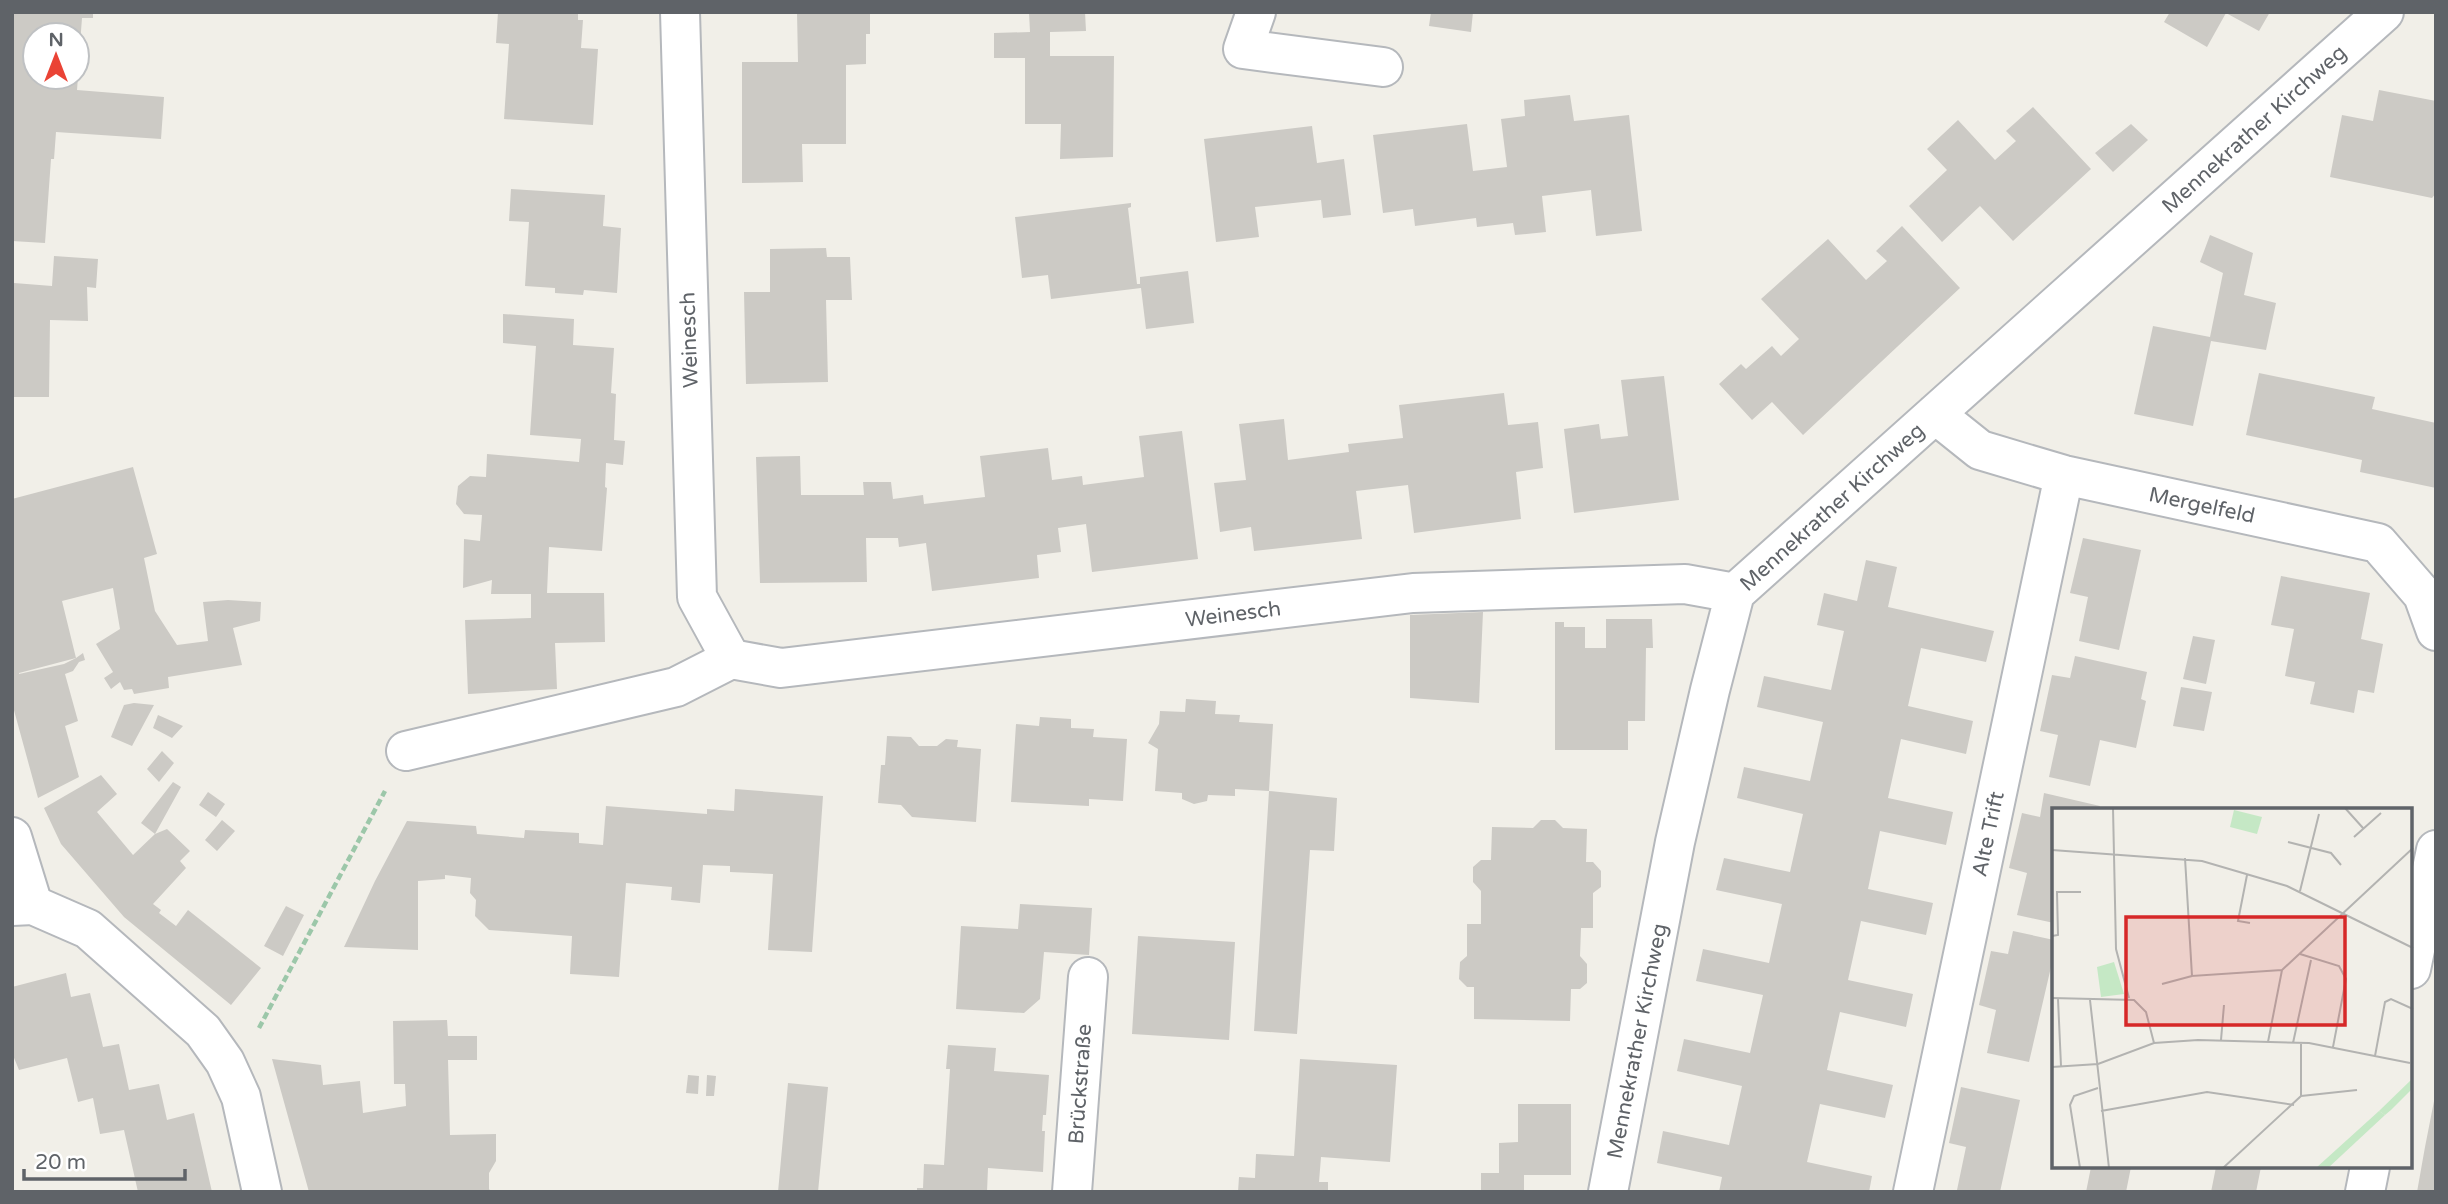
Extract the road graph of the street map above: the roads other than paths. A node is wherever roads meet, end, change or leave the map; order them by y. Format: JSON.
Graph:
{"nodes":[{"id":1,"x":680,"y":12,"type":"edge"},
{"id":2,"x":1256,"y":12,"type":"edge"},
{"id":3,"x":2384,"y":12,"type":"edge"},
{"id":4,"x":1383,"y":67,"type":"dead end"},
{"id":5,"x":1935,"y":414,"type":"junction"},
{"id":6,"x":2064,"y":475,"type":"junction"},
{"id":7,"x":1735,"y":593,"type":"junction"},
{"id":8,"x":2436,"y":631,"type":"edge"},
{"id":9,"x":732,"y":659,"type":"junction"},
{"id":10,"x":406,"y":751,"type":"road end"},
{"id":11,"x":12,"y":837,"type":"edge"},
{"id":12,"x":2436,"y":850,"type":"edge"},
{"id":13,"x":23,"y":906,"type":"edge"},
{"id":14,"x":2413,"y":959,"type":"edge"},
{"id":15,"x":1088,"y":976,"type":"dead end"},
{"id":16,"x":2370,"y":1169,"type":"edge"},
{"id":17,"x":262,"y":1192,"type":"edge"},
{"id":18,"x":1072,"y":1192,"type":"edge"},
{"id":19,"x":1608,"y":1192,"type":"edge"},
{"id":20,"x":1913,"y":1192,"type":"edge"},
{"id":21,"x":2365,"y":1192,"type":"edge"}],
"edges":[{"from":1,"to":9,"type":"street","name":"Weinesch"},
{"from":2,"to":4,"type":"street"},
{"from":3,"to":5,"type":"street","name":"Mennekrather Kirchweg"},
{"from":5,"to":6,"type":"street","name":"Mergelfeld"},
{"from":5,"to":7,"type":"street","name":"Mennekrather Kirchweg"},
{"from":6,"to":8,"type":"street","name":"Mergelfeld"},
{"from":6,"to":20,"type":"street","name":"Alte Trift"},
{"from":7,"to":9,"type":"street","name":"Weinesch"},
{"from":7,"to":19,"type":"street","name":"Mennekrather Kirchweg"},
{"from":9,"to":10,"type":"street"},
{"from":11,"to":13,"type":"street"},
{"from":12,"to":14,"type":"street"},
{"from":13,"to":17,"type":"street"},
{"from":15,"to":18,"type":"street","name":"Brückstraße"},
{"from":16,"to":21,"type":"street"}]}
